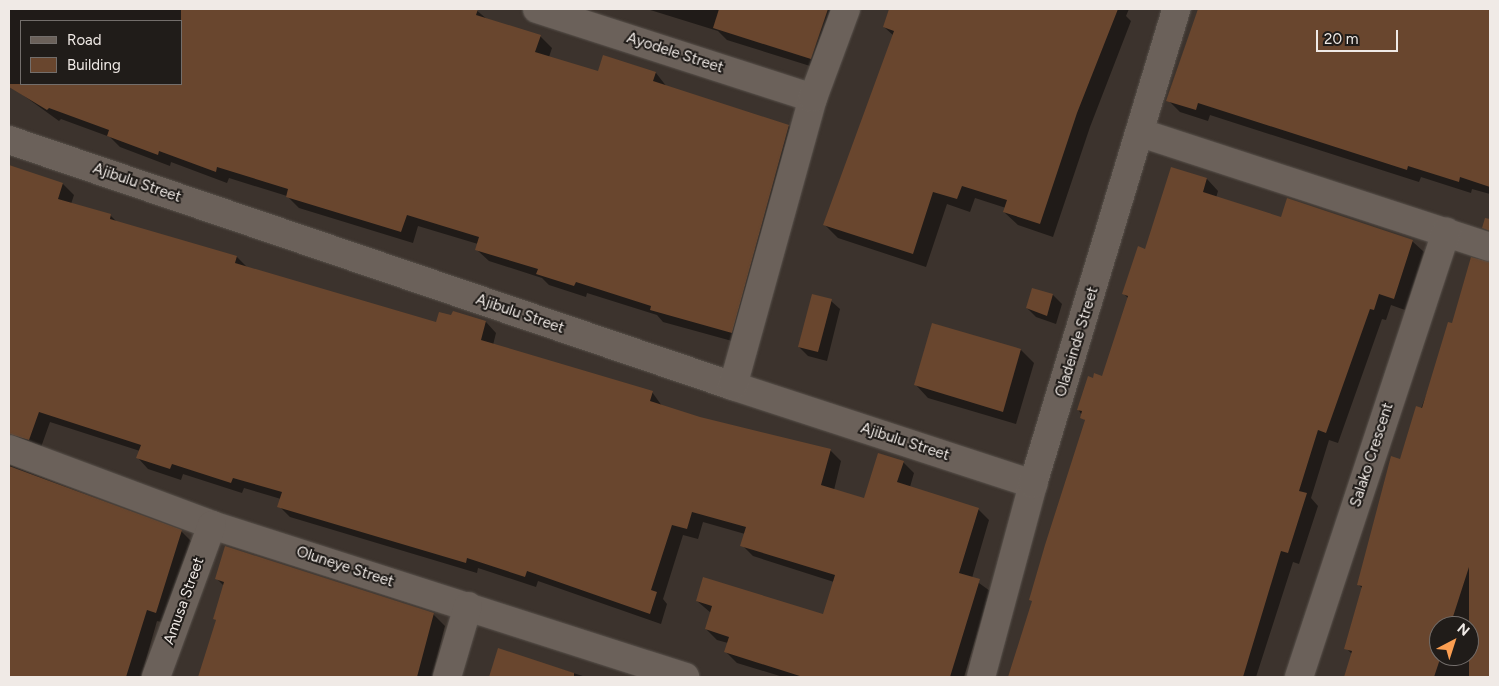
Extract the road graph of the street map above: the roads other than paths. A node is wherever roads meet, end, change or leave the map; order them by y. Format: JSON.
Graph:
{"nodes":[{"id":1,"x":846,"y":9,"type":"edge"},
{"id":2,"x":1176,"y":9,"type":"edge"},
{"id":3,"x":545,"y":10,"type":"edge"},
{"id":4,"x":814,"y":98,"type":"junction"},
{"id":5,"x":1141,"y":133,"type":"junction"},
{"id":6,"x":9,"y":140,"type":"edge"},
{"id":7,"x":1446,"y":232,"type":"junction"},
{"id":8,"x":1490,"y":247,"type":"edge"},
{"id":9,"x":732,"y":386,"type":"junction"},
{"id":10,"x":9,"y":450,"type":"edge"},
{"id":11,"x":1033,"y":484,"type":"junction"},
{"id":12,"x":212,"y":525,"type":"junction"},
{"id":13,"x":468,"y":606,"type":"junction"},
{"id":14,"x":156,"y":677,"type":"edge"},
{"id":15,"x":447,"y":677,"type":"edge"},
{"id":16,"x":685,"y":677,"type":"edge"},
{"id":17,"x":981,"y":677,"type":"edge"},
{"id":18,"x":1299,"y":677,"type":"edge"}],
"edges":[{"from":1,"to":4,"type":"street"},
{"from":2,"to":5,"type":"street","name":"Oladeinde Street"},
{"from":3,"to":4,"type":"street","name":"Ayodele Street"},
{"from":4,"to":9,"type":"street"},
{"from":5,"to":7,"type":"street"},
{"from":5,"to":11,"type":"street","name":"Oladeinde Street"},
{"from":6,"to":9,"type":"street","name":"Ajibulu Street"},
{"from":7,"to":8,"type":"street"},
{"from":7,"to":18,"type":"street","name":"Salako Crescent"},
{"from":9,"to":11,"type":"street","name":"Ajibulu Street"},
{"from":10,"to":12,"type":"street","name":"Oluneye Street"},
{"from":11,"to":17,"type":"street","name":"Oladeinde Street"},
{"from":12,"to":13,"type":"street","name":"Oluneye Street"},
{"from":12,"to":14,"type":"street","name":"Amusa Street"},
{"from":13,"to":15,"type":"street"},
{"from":13,"to":16,"type":"street","name":"Oluneye Street"}]}
